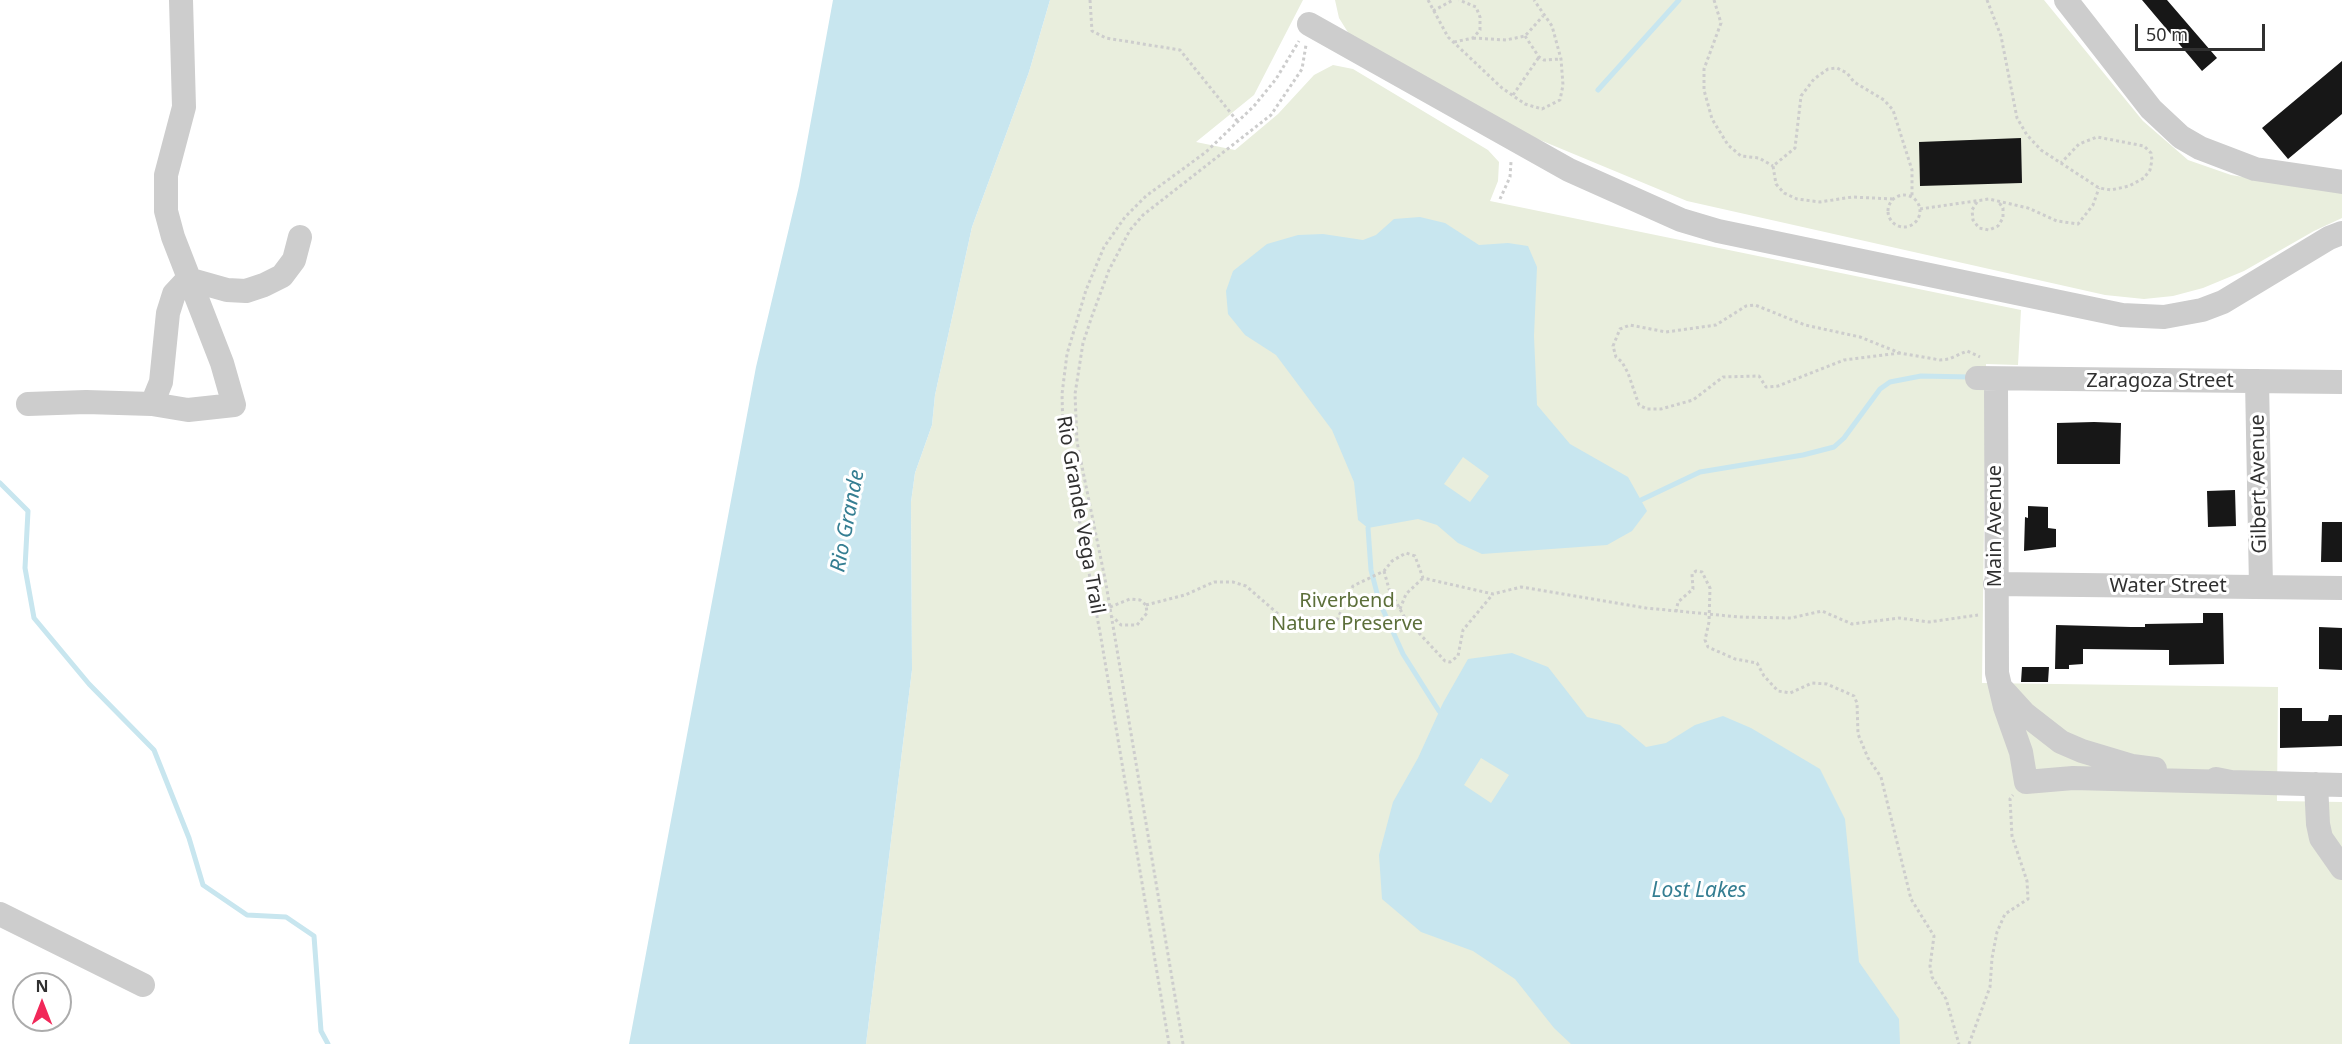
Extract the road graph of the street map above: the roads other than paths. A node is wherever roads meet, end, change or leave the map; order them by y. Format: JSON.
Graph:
{"nodes":[{"id":1,"x":181,"y":0,"type":"edge"},
{"id":2,"x":2066,"y":0,"type":"edge"},
{"id":3,"x":1310,"y":24,"type":"road end"},
{"id":4,"x":2342,"y":182,"type":"edge"},
{"id":5,"x":2342,"y":233,"type":"edge"},
{"id":6,"x":300,"y":237,"type":"dead end"},
{"id":7,"x":188,"y":279,"type":"junction"},
{"id":8,"x":1986,"y":374,"type":"joint"},
{"id":9,"x":2257,"y":381,"type":"junction"},
{"id":10,"x":2342,"y":382,"type":"edge"},
{"id":11,"x":28,"y":404,"type":"dead end"},
{"id":12,"x":153,"y":404,"type":"junction"},
{"id":13,"x":1995,"y":584,"type":"junction"},
{"id":14,"x":2261,"y":586,"type":"junction"},
{"id":15,"x":2342,"y":588,"type":"edge"},
{"id":16,"x":1997,"y":673,"type":"junction"},
{"id":17,"x":2231,"y":782,"type":"junction"},
{"id":18,"x":2316,"y":784,"type":"junction"},
{"id":19,"x":2342,"y":784,"type":"edge"},
{"id":20,"x":2342,"y":868,"type":"edge"},
{"id":21,"x":0,"y":914,"type":"edge"},
{"id":22,"x":143,"y":985,"type":"dead end"}],
"edges":[{"from":1,"to":7,"type":"street"},
{"from":2,"to":4,"type":"street"},
{"from":3,"to":5,"type":"street"},
{"from":6,"to":7,"type":"street"},
{"from":7,"to":12,"type":"street"},
{"from":7,"to":12,"type":"street"},
{"from":8,"to":9,"type":"street","name":"Zaragoza Street"},
{"from":8,"to":13,"type":"street","name":"Main Avenue"},
{"from":9,"to":10,"type":"street","name":"Zaragoza Street"},
{"from":9,"to":14,"type":"street","name":"Gilbert Avenue"},
{"from":11,"to":12,"type":"street"},
{"from":13,"to":14,"type":"street","name":"Water Street"},
{"from":13,"to":16,"type":"street","name":"Main Avenue"},
{"from":14,"to":15,"type":"street","name":"Water Street"},
{"from":16,"to":17,"type":"street"},
{"from":16,"to":17,"type":"street"},
{"from":17,"to":18,"type":"street"},
{"from":18,"to":19,"type":"street"},
{"from":18,"to":20,"type":"street"},
{"from":21,"to":22,"type":"street"}]}
